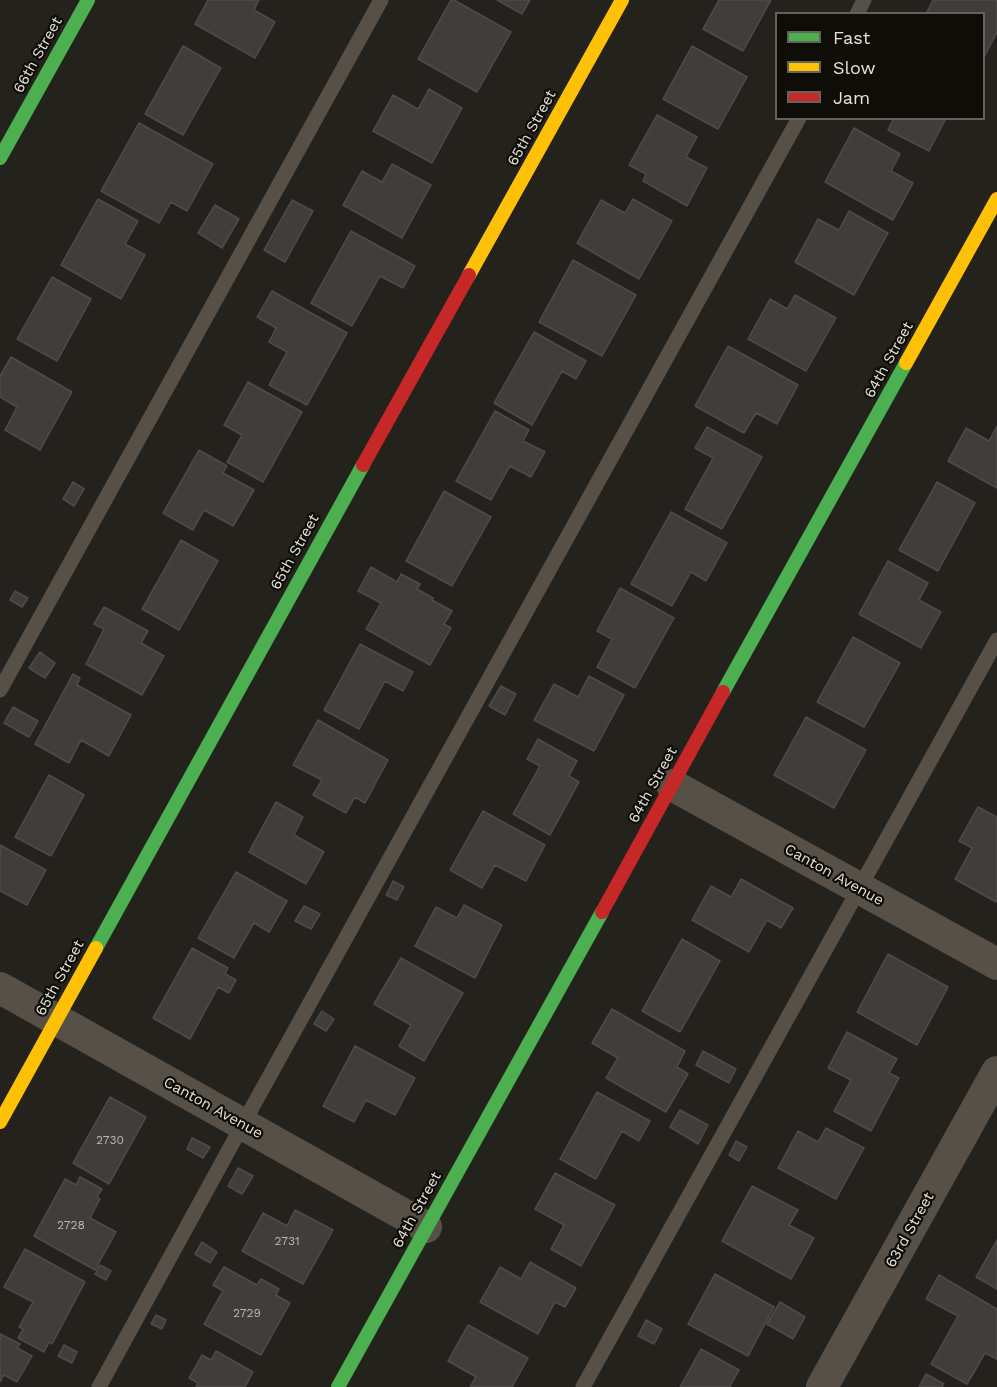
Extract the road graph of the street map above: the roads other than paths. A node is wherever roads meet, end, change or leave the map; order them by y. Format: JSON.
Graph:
{"nodes":[{"id":1,"x":88,"y":0,"type":"edge"},
{"id":2,"x":381,"y":0,"type":"edge"},
{"id":3,"x":622,"y":0,"type":"edge"},
{"id":4,"x":798,"y":120,"type":"edge"},
{"id":5,"x":0,"y":158,"type":"edge"},
{"id":6,"x":997,"y":199,"type":"edge"},
{"id":7,"x":997,"y":640,"type":"edge"},
{"id":8,"x":0,"y":690,"type":"edge"},
{"id":9,"x":672,"y":785,"type":"junction"},
{"id":10,"x":860,"y":889,"type":"junction"},
{"id":11,"x":997,"y":964,"type":"edge"},
{"id":12,"x":0,"y":988,"type":"edge"},
{"id":13,"x":56,"y":1019,"type":"junction"},
{"id":14,"x":997,"y":1072,"type":"edge"},
{"id":15,"x":0,"y":1122,"type":"edge"},
{"id":16,"x":243,"y":1124,"type":"junction"},
{"id":17,"x":426,"y":1227,"type":"junction"},
{"id":18,"x":99,"y":1387,"type":"edge"},
{"id":19,"x":338,"y":1387,"type":"edge"},
{"id":20,"x":583,"y":1387,"type":"edge"},
{"id":21,"x":822,"y":1387,"type":"edge"}],
"edges":[{"from":1,"to":5,"type":"street","name":"66th Street"},
{"from":2,"to":8,"type":"lane"},
{"from":3,"to":13,"type":"street","name":"65th Street"},
{"from":4,"to":16,"type":"lane"},
{"from":6,"to":9,"type":"street","name":"64th Street"},
{"from":7,"to":10,"type":"lane"},
{"from":9,"to":10,"type":"street","name":"Canton Avenue"},
{"from":9,"to":17,"type":"street","name":"64th Street"},
{"from":10,"to":11,"type":"street","name":"Canton Avenue"},
{"from":10,"to":20,"type":"lane"},
{"from":12,"to":13,"type":"street","name":"Canton Avenue"},
{"from":13,"to":15,"type":"street","name":"65th Street"},
{"from":13,"to":16,"type":"street","name":"Canton Avenue"},
{"from":14,"to":21,"type":"street","name":"63rd Street"},
{"from":16,"to":17,"type":"street","name":"Canton Avenue"},
{"from":16,"to":18,"type":"lane"},
{"from":17,"to":19,"type":"street","name":"64th Street"}]}
